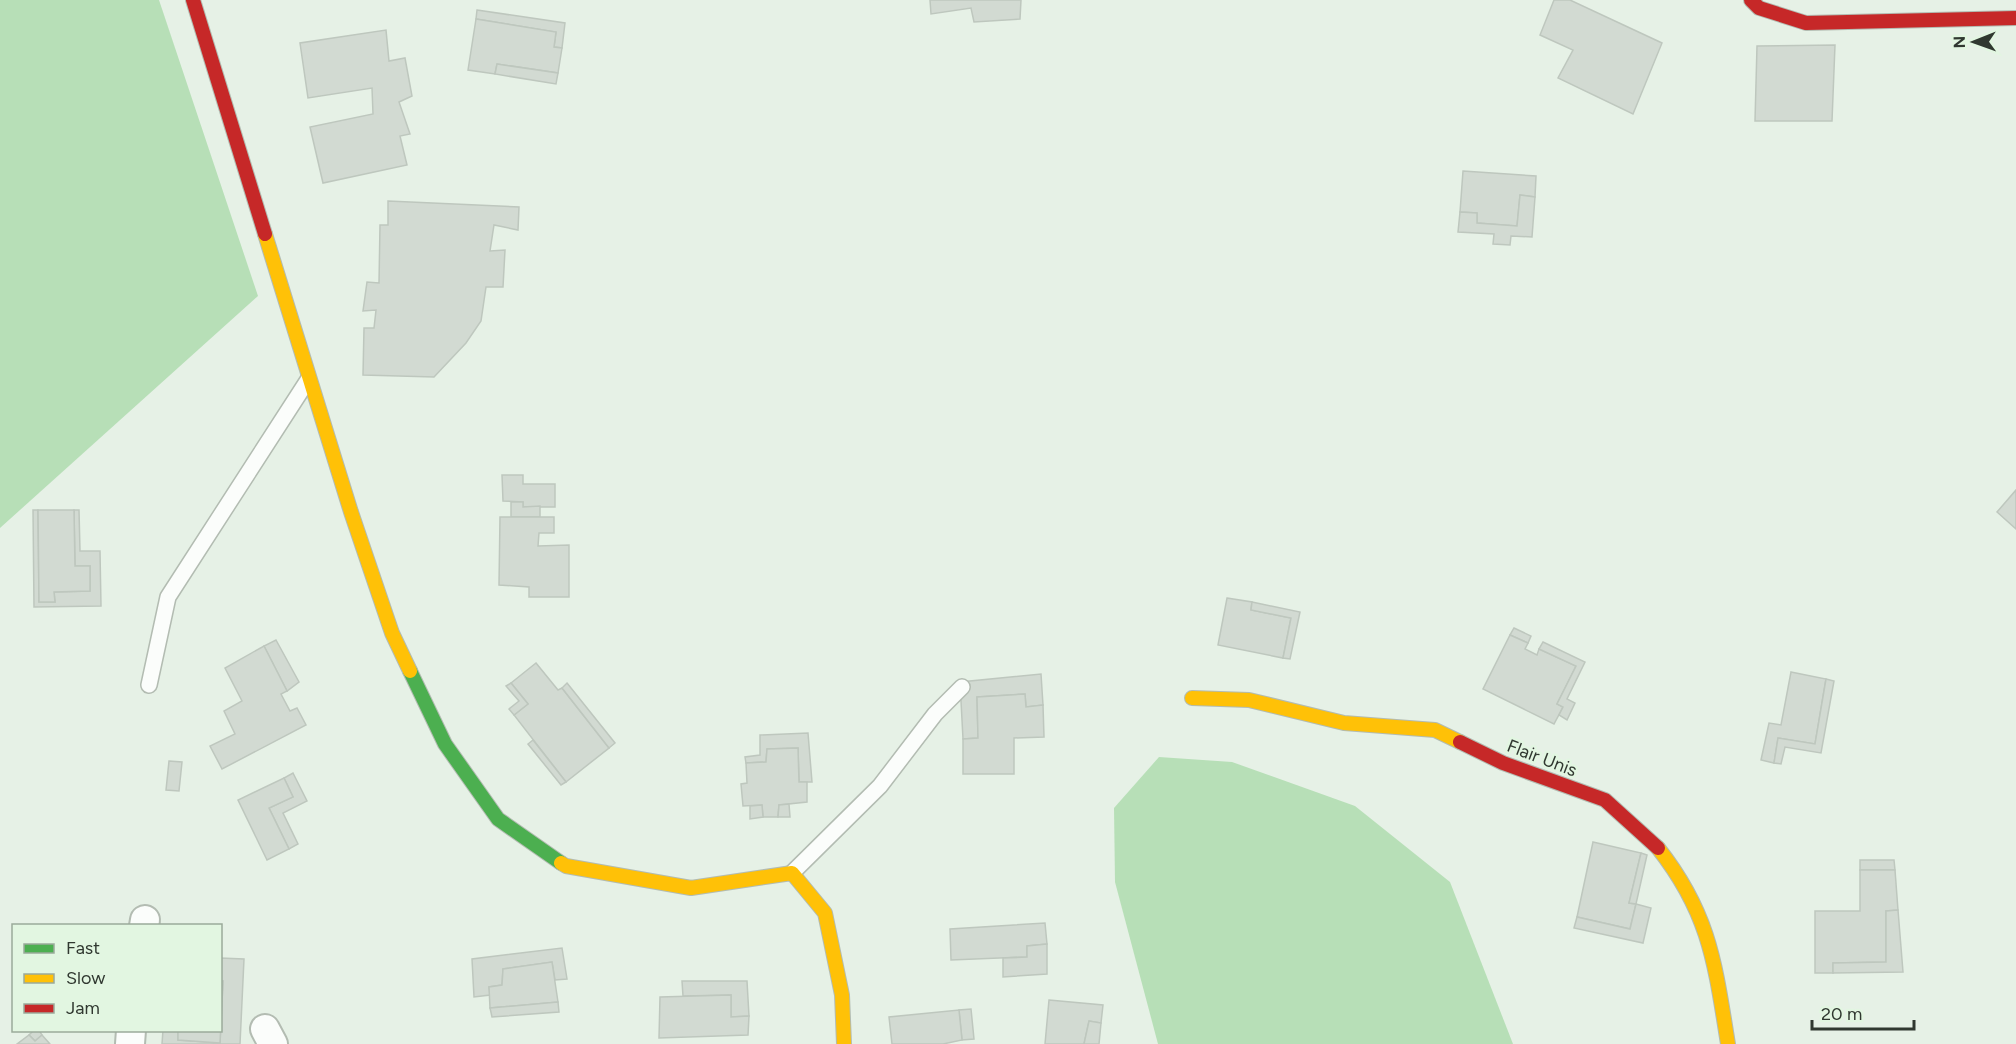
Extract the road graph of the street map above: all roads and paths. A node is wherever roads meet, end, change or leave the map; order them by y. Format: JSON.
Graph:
{"nodes":[{"id":1,"x":193,"y":0,"type":"edge"},
{"id":2,"x":1751,"y":0,"type":"edge"},
{"id":3,"x":1961,"y":10,"type":"edge"},
{"id":4,"x":2016,"y":18,"type":"edge"},
{"id":5,"x":309,"y":377,"type":"junction"},
{"id":6,"x":149,"y":685,"type":"dead end"},
{"id":7,"x":962,"y":687,"type":"dead end"},
{"id":8,"x":1192,"y":698,"type":"dead end"},
{"id":9,"x":792,"y":873,"type":"junction"},
{"id":10,"x":844,"y":1044,"type":"edge"},
{"id":11,"x":1728,"y":1044,"type":"edge"}],
"edges":[{"from":1,"to":5,"type":"street"},
{"from":2,"to":3,"type":"street"},
{"from":3,"to":4,"type":"street"},
{"from":5,"to":6,"type":"lane"},
{"from":5,"to":9,"type":"street"},
{"from":7,"to":9,"type":"lane"},
{"from":8,"to":11,"type":"street","name":"Flair Unis"},
{"from":9,"to":10,"type":"street"}]}
